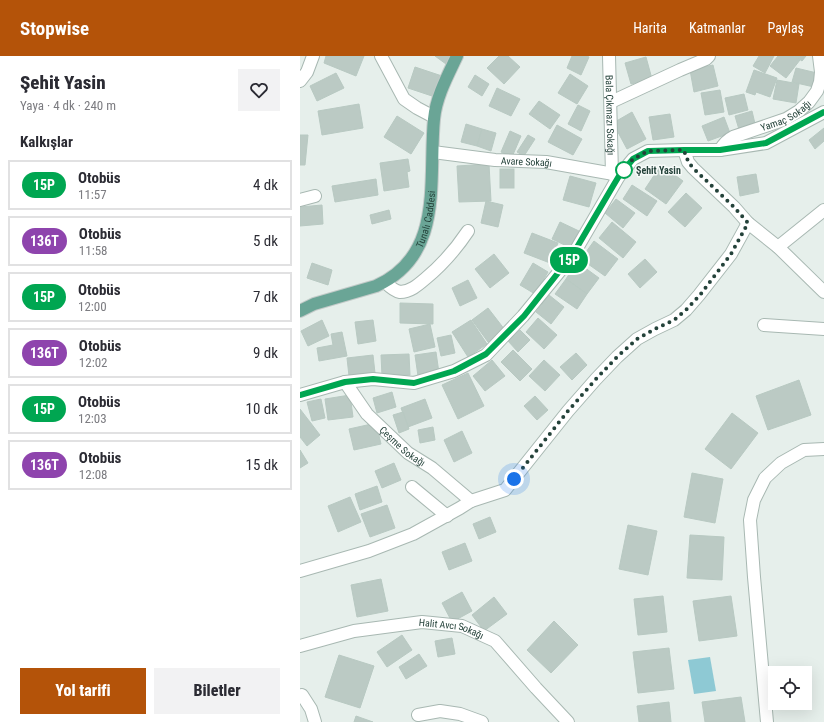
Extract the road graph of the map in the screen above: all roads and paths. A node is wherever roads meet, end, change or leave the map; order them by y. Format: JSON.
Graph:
{"nodes":[{"id":1,"x":313,"y":56,"type":"edge"},
{"id":2,"x":381,"y":56,"type":"edge"},
{"id":3,"x":457,"y":56,"type":"edge"},
{"id":4,"x":609,"y":56,"type":"edge"},
{"id":5,"x":709,"y":56,"type":"edge"},
{"id":6,"x":819,"y":56,"type":"edge"},
{"id":7,"x":300,"y":81,"type":"edge"},
{"id":8,"x":611,"y":102,"type":"junction"},
{"id":9,"x":824,"y":112,"type":"edge"},
{"id":10,"x":434,"y":117,"type":"junction"},
{"id":11,"x":684,"y":150,"type":"junction"},
{"id":12,"x":720,"y":150,"type":"junction"},
{"id":13,"x":433,"y":152,"type":"junction"},
{"id":14,"x":616,"y":175,"type":"junction"},
{"id":15,"x":315,"y":196,"type":"dead end"},
{"id":16,"x":300,"y":200,"type":"edge"},
{"id":17,"x":824,"y":210,"type":"edge"},
{"id":18,"x":748,"y":223,"type":"junction"},
{"id":19,"x":468,"y":231,"type":"dead end"},
{"id":20,"x":778,"y":247,"type":"junction"},
{"id":21,"x":385,"y":282,"type":"junction"},
{"id":22,"x":824,"y":292,"type":"edge"},
{"id":23,"x":300,"y":311,"type":"edge"},
{"id":24,"x":764,"y":325,"type":"dead end"},
{"id":25,"x":824,"y":329,"type":"edge"},
{"id":26,"x":345,"y":382,"type":"junction"},
{"id":27,"x":300,"y":395,"type":"edge"},
{"id":28,"x":824,"y":449,"type":"edge"},
{"id":29,"x":412,"y":487,"type":"dead end"},
{"id":30,"x":471,"y":500,"type":"junction"},
{"id":31,"x":447,"y":516,"type":"junction"},
{"id":32,"x":300,"y":571,"type":"edge"},
{"id":33,"x":300,"y":646,"type":"edge"},
{"id":34,"x":302,"y":695,"type":"dead end"},
{"id":35,"x":418,"y":715,"type":"dead end"},
{"id":36,"x":315,"y":722,"type":"edge"},
{"id":37,"x":482,"y":722,"type":"edge"},
{"id":38,"x":568,"y":722,"type":"edge"},
{"id":39,"x":767,"y":722,"type":"edge"}],
"edges":[{"from":1,"to":7,"type":"street"},
{"from":2,"to":10,"type":"street"},
{"from":3,"to":10,"type":"main road","name":"Tunalı Caddesi"},
{"from":4,"to":8,"type":"street","name":"Bala Çıkmazı Sokağı"},
{"from":5,"to":8,"type":"street"},
{"from":6,"to":12,"type":"street","name":"Yamaç Sokağı"},
{"from":8,"to":14,"type":"street","name":"Bala Çıkmazı Sokağı"},
{"from":9,"to":12,"type":"street"},
{"from":10,"to":13,"type":"main road","name":"Tunalı Caddesi"},
{"from":11,"to":12,"type":"street"},
{"from":11,"to":14,"type":"street"},
{"from":11,"to":18,"type":"street"},
{"from":13,"to":14,"type":"street","name":"Avare Sokağı"},
{"from":13,"to":21,"type":"main road","name":"Tunalı Caddesi"},
{"from":14,"to":26,"type":"street"},
{"from":15,"to":16,"type":"street"},
{"from":17,"to":20,"type":"street"},
{"from":18,"to":20,"type":"street"},
{"from":18,"to":30,"type":"street"},
{"from":19,"to":21,"type":"street"},
{"from":20,"to":22,"type":"street"},
{"from":21,"to":23,"type":"main road","name":"Tunalı Caddesi"},
{"from":24,"to":25,"type":"street"},
{"from":26,"to":27,"type":"street"},
{"from":26,"to":30,"type":"street","name":"Çeşme Sokağı"},
{"from":28,"to":39,"type":"street"},
{"from":29,"to":31,"type":"street"},
{"from":30,"to":31,"type":"street"},
{"from":31,"to":32,"type":"street"},
{"from":33,"to":38,"type":"street","name":"Halit Avcı Sokağı"},
{"from":34,"to":36,"type":"street"},
{"from":35,"to":37,"type":"street"}]}
